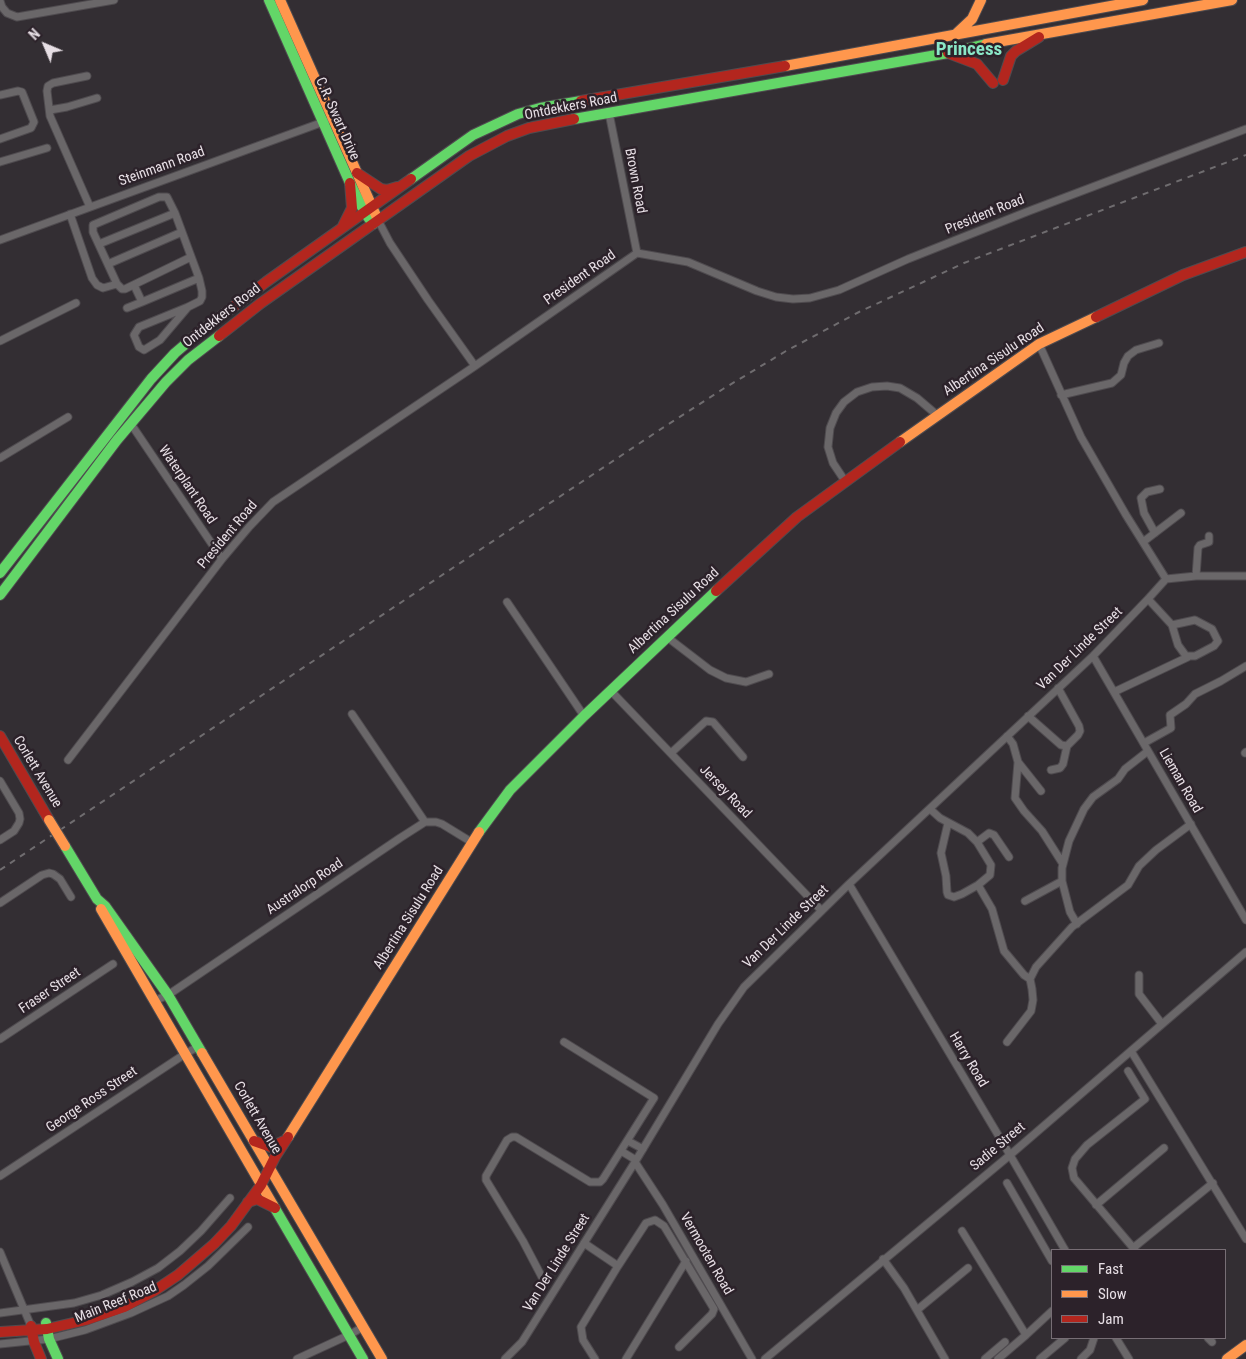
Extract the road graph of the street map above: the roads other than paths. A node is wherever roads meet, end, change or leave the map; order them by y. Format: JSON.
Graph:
{"nodes":[{"id":1,"x":114,"y":0,"type":"edge"},
{"id":2,"x":269,"y":0,"type":"edge"},
{"id":3,"x":280,"y":0,"type":"edge"},
{"id":4,"x":981,"y":0,"type":"edge"},
{"id":5,"x":1143,"y":0,"type":"edge"},
{"id":6,"x":1232,"y":0,"type":"edge"},
{"id":7,"x":0,"y":1,"type":"edge"},
{"id":8,"x":1045,"y":34,"type":"junction"},
{"id":9,"x":954,"y":35,"type":"junction"},
{"id":10,"x":948,"y":53,"type":"junction"},
{"id":11,"x":87,"y":76,"type":"dead end"},
{"id":12,"x":1003,"y":80,"type":"dead end"},
{"id":13,"x":992,"y":84,"type":"dead end"},
{"id":14,"x":0,"y":95,"type":"edge"},
{"id":15,"x":97,"y":98,"type":"dead end"},
{"id":16,"x":50,"y":110,"type":"junction"},
{"id":17,"x":610,"y":113,"type":"junction"},
{"id":18,"x":328,"y":120,"type":"junction"},
{"id":19,"x":1246,"y":129,"type":"edge"},
{"id":20,"x":0,"y":139,"type":"edge"},
{"id":21,"x":47,"y":148,"type":"dead end"},
{"id":22,"x":0,"y":162,"type":"edge"},
{"id":23,"x":357,"y":173,"type":"junction"},
{"id":24,"x":410,"y":181,"type":"junction"},
{"id":25,"x":350,"y":183,"type":"junction"},
{"id":26,"x":90,"y":207,"type":"junction"},
{"id":27,"x":374,"y":207,"type":"junction"},
{"id":28,"x":176,"y":213,"type":"junction"},
{"id":29,"x":365,"y":213,"type":"junction"},
{"id":30,"x":70,"y":214,"type":"junction"},
{"id":31,"x":376,"y":222,"type":"junction"},
{"id":32,"x":341,"y":230,"type":"junction"},
{"id":33,"x":182,"y":232,"type":"junction"},
{"id":34,"x":0,"y":240,"type":"edge"},
{"id":35,"x":99,"y":244,"type":"junction"},
{"id":36,"x":1246,"y":252,"type":"edge"},
{"id":37,"x":637,"y":254,"type":"junction"},
{"id":38,"x":191,"y":257,"type":"junction"},
{"id":39,"x":108,"y":264,"type":"junction"},
{"id":40,"x":199,"y":278,"type":"junction"},
{"id":41,"x":117,"y":284,"type":"junction"},
{"id":42,"x":134,"y":285,"type":"junction"},
{"id":43,"x":142,"y":302,"type":"junction"},
{"id":44,"x":76,"y":303,"type":"dead end"},
{"id":45,"x":188,"y":307,"type":"junction"},
{"id":46,"x":127,"y":308,"type":"dead end"},
{"id":47,"x":0,"y":342,"type":"edge"},
{"id":48,"x":1159,"y":343,"type":"dead end"},
{"id":49,"x":1039,"y":344,"type":"junction"},
{"id":50,"x":475,"y":366,"type":"junction"},
{"id":51,"x":1061,"y":395,"type":"junction"},
{"id":52,"x":937,"y":415,"type":"junction"},
{"id":53,"x":68,"y":417,"type":"dead end"},
{"id":54,"x":131,"y":424,"type":"junction"},
{"id":55,"x":0,"y":458,"type":"edge"},
{"id":56,"x":845,"y":481,"type":"junction"},
{"id":57,"x":1160,"y":489,"type":"dead end"},
{"id":58,"x":1181,"y":513,"type":"dead end"},
{"id":59,"x":1154,"y":533,"type":"junction"},
{"id":60,"x":1209,"y":536,"type":"dead end"},
{"id":61,"x":1143,"y":542,"type":"junction"},
{"id":62,"x":222,"y":559,"type":"junction"},
{"id":63,"x":0,"y":573,"type":"edge"},
{"id":64,"x":1196,"y":576,"type":"junction"},
{"id":65,"x":1246,"y":576,"type":"edge"},
{"id":66,"x":1166,"y":579,"type":"junction"},
{"id":67,"x":0,"y":595,"type":"edge"},
{"id":68,"x":1148,"y":599,"type":"junction"},
{"id":69,"x":507,"y":602,"type":"dead end"},
{"id":70,"x":1172,"y":625,"type":"junction"},
{"id":71,"x":667,"y":637,"type":"junction"},
{"id":72,"x":1093,"y":656,"type":"junction"},
{"id":73,"x":1188,"y":656,"type":"junction"},
{"id":74,"x":1246,"y":666,"type":"edge"},
{"id":75,"x":769,"y":674,"type":"dead end"},
{"id":76,"x":1058,"y":688,"type":"junction"},
{"id":77,"x":611,"y":691,"type":"junction"},
{"id":78,"x":1114,"y":692,"type":"junction"},
{"id":79,"x":352,"y":714,"type":"dead end"},
{"id":80,"x":584,"y":716,"type":"junction"},
{"id":81,"x":1028,"y":716,"type":"junction"},
{"id":82,"x":0,"y":736,"type":"edge"},
{"id":83,"x":1007,"y":736,"type":"junction"},
{"id":84,"x":1144,"y":743,"type":"junction"},
{"id":85,"x":1067,"y":746,"type":"junction"},
{"id":86,"x":1148,"y":751,"type":"junction"},
{"id":87,"x":670,"y":753,"type":"junction"},
{"id":88,"x":743,"y":757,"type":"dead end"},
{"id":89,"x":68,"y":760,"type":"dead end"},
{"id":90,"x":1018,"y":762,"type":"junction"},
{"id":91,"x":1051,"y":770,"type":"dead end"},
{"id":92,"x":0,"y":781,"type":"edge"},
{"id":93,"x":1041,"y":791,"type":"dead end"},
{"id":94,"x":930,"y":809,"type":"junction"},
{"id":95,"x":425,"y":822,"type":"junction"},
{"id":96,"x":948,"y":823,"type":"junction"},
{"id":97,"x":1191,"y":824,"type":"junction"},
{"id":98,"x":0,"y":840,"type":"edge"},
{"id":99,"x":977,"y":842,"type":"junction"},
{"id":100,"x":473,"y":843,"type":"junction"},
{"id":101,"x":1009,"y":857,"type":"dead end"},
{"id":102,"x":1064,"y":864,"type":"junction"},
{"id":103,"x":1062,"y":881,"type":"junction"},
{"id":104,"x":849,"y":884,"type":"junction"},
{"id":105,"x":978,"y":885,"type":"junction"},
{"id":106,"x":71,"y":897,"type":"dead end"},
{"id":107,"x":98,"y":899,"type":"junction"},
{"id":108,"x":1024,"y":901,"type":"dead end"},
{"id":109,"x":0,"y":903,"type":"edge"},
{"id":110,"x":821,"y":910,"type":"junction"},
{"id":111,"x":1246,"y":920,"type":"edge"},
{"id":112,"x":1077,"y":924,"type":"junction"},
{"id":113,"x":1246,"y":952,"type":"edge"},
{"id":114,"x":113,"y":964,"type":"dead end"},
{"id":115,"x":1139,"y":975,"type":"dead end"},
{"id":116,"x":1030,"y":979,"type":"junction"},
{"id":117,"x":168,"y":995,"type":"junction"},
{"id":118,"x":154,"y":1001,"type":"junction"},
{"id":119,"x":1162,"y":1024,"type":"junction"},
{"id":120,"x":0,"y":1039,"type":"edge"},
{"id":121,"x":564,"y":1042,"type":"dead end"},
{"id":122,"x":1007,"y":1042,"type":"dead end"},
{"id":123,"x":199,"y":1046,"type":"junction"},
{"id":124,"x":1131,"y":1050,"type":"junction"},
{"id":125,"x":185,"y":1054,"type":"junction"},
{"id":126,"x":1128,"y":1071,"type":"dead end"},
{"id":127,"x":286,"y":1139,"type":"junction"},
{"id":128,"x":254,"y":1141,"type":"junction"},
{"id":129,"x":628,"y":1141,"type":"junction"},
{"id":130,"x":1164,"y":1148,"type":"dead end"},
{"id":131,"x":643,"y":1149,"type":"junction"},
{"id":132,"x":621,"y":1151,"type":"junction"},
{"id":133,"x":1010,"y":1154,"type":"junction"},
{"id":134,"x":636,"y":1161,"type":"junction"},
{"id":135,"x":271,"y":1163,"type":"junction"},
{"id":136,"x":0,"y":1176,"type":"edge"},
{"id":137,"x":259,"y":1181,"type":"junction"},
{"id":138,"x":1007,"y":1183,"type":"dead end"},
{"id":139,"x":1213,"y":1183,"type":"junction"},
{"id":140,"x":230,"y":1198,"type":"dead end"},
{"id":141,"x":248,"y":1202,"type":"junction"},
{"id":142,"x":1096,"y":1205,"type":"junction"},
{"id":143,"x":275,"y":1208,"type":"junction"},
{"id":144,"x":248,"y":1227,"type":"dead end"},
{"id":145,"x":962,"y":1231,"type":"dead end"},
{"id":146,"x":1246,"y":1239,"type":"edge"},
{"id":147,"x":584,"y":1243,"type":"junction"},
{"id":148,"x":1064,"y":1249,"type":"edge"},
{"id":149,"x":1134,"y":1249,"type":"edge"},
{"id":150,"x":0,"y":1252,"type":"edge"},
{"id":151,"x":883,"y":1259,"type":"junction"},
{"id":152,"x":1051,"y":1259,"type":"edge"},
{"id":153,"x":686,"y":1261,"type":"junction"},
{"id":154,"x":618,"y":1266,"type":"junction"},
{"id":155,"x":968,"y":1268,"type":"dead end"},
{"id":156,"x":544,"y":1281,"type":"dead end"},
{"id":157,"x":26,"y":1310,"type":"junction"},
{"id":158,"x":917,"y":1310,"type":"junction"},
{"id":159,"x":1051,"y":1312,"type":"edge"},
{"id":160,"x":0,"y":1313,"type":"edge"},
{"id":161,"x":0,"y":1327,"type":"edge"},
{"id":162,"x":363,"y":1327,"type":"junction"},
{"id":163,"x":48,"y":1330,"type":"junction"},
{"id":164,"x":0,"y":1332,"type":"edge"},
{"id":165,"x":33,"y":1333,"type":"junction"},
{"id":166,"x":349,"y":1335,"type":"junction"},
{"id":167,"x":1026,"y":1335,"type":"junction"},
{"id":168,"x":1064,"y":1339,"type":"edge"},
{"id":169,"x":1094,"y":1339,"type":"edge"},
{"id":170,"x":1117,"y":1339,"type":"edge"},
{"id":171,"x":1005,"y":1342,"type":"dead end"},
{"id":172,"x":0,"y":1344,"type":"edge"},
{"id":173,"x":1246,"y":1345,"type":"edge"},
{"id":174,"x":679,"y":1347,"type":"dead end"},
{"id":175,"x":41,"y":1359,"type":"edge"},
{"id":176,"x":58,"y":1359,"type":"edge"},
{"id":177,"x":297,"y":1359,"type":"edge"},
{"id":178,"x":363,"y":1359,"type":"edge"},
{"id":179,"x":382,"y":1359,"type":"edge"},
{"id":180,"x":505,"y":1359,"type":"edge"},
{"id":181,"x":595,"y":1359,"type":"edge"},
{"id":182,"x":626,"y":1359,"type":"edge"},
{"id":183,"x":752,"y":1359,"type":"edge"},
{"id":184,"x":765,"y":1359,"type":"edge"},
{"id":185,"x":945,"y":1359,"type":"edge"},
{"id":186,"x":986,"y":1359,"type":"edge"},
{"id":187,"x":998,"y":1359,"type":"edge"},
{"id":188,"x":1040,"y":1359,"type":"edge"},
{"id":189,"x":1081,"y":1359,"type":"edge"},
{"id":190,"x":1128,"y":1359,"type":"edge"},
{"id":191,"x":1226,"y":1359,"type":"edge"}],
"edges":[{"from":1,"to":7,"type":"street"},
{"from":2,"to":18,"type":"main road","name":"C.R. Swart Drive"},
{"from":3,"to":18,"type":"main road","name":"C.R. Swart Drive"},
{"from":4,"to":9,"type":"main road"},
{"from":5,"to":9,"type":"main road","name":"Ontdekkers Road"},
{"from":6,"to":8,"type":"main road","name":"Ontdekkers Road"},
{"from":8,"to":10,"type":"main road","name":"Ontdekkers Road"},
{"from":8,"to":12,"type":"main road"},
{"from":9,"to":24,"type":"main road","name":"Ontdekkers Road"},
{"from":10,"to":13,"type":"main road"},
{"from":10,"to":17,"type":"main road","name":"Ontdekkers Road"},
{"from":11,"to":16,"type":"street"},
{"from":14,"to":20,"type":"street"},
{"from":15,"to":16,"type":"street"},
{"from":16,"to":26,"type":"street"},
{"from":17,"to":31,"type":"main road","name":"Ontdekkers Road"},
{"from":17,"to":37,"type":"street","name":"Brown Road"},
{"from":18,"to":23,"type":"main road","name":"C.R. Swart Drive"},
{"from":18,"to":25,"type":"main road","name":"C.R. Swart Drive"},
{"from":18,"to":26,"type":"street","name":"Steinmann Road"},
{"from":19,"to":37,"type":"street","name":"President Road"},
{"from":21,"to":22,"type":"street"},
{"from":23,"to":24,"type":"main road"},
{"from":23,"to":27,"type":"main road","name":"C.R. Swart Drive"},
{"from":24,"to":27,"type":"main road","name":"Ontdekkers Road"},
{"from":25,"to":29,"type":"main road","name":"C.R. Swart Drive"},
{"from":25,"to":32,"type":"main road"},
{"from":26,"to":30,"type":"street","name":"Steinmann Road"},
{"from":27,"to":29,"type":"main road","name":"Ontdekkers Road"},
{"from":27,"to":31,"type":"main road","name":"C.R. Swart Drive"},
{"from":28,"to":33,"type":"street"},
{"from":28,"to":35,"type":"street"},
{"from":28,"to":35,"type":"street"},
{"from":29,"to":31,"type":"main road","name":"C.R. Swart Drive"},
{"from":29,"to":32,"type":"main road","name":"Ontdekkers Road"},
{"from":30,"to":34,"type":"street","name":"Steinmann Road"},
{"from":30,"to":41,"type":"street"},
{"from":31,"to":50,"type":"street","name":"C.R. Swart Drive"},
{"from":31,"to":54,"type":"main road","name":"Ontdekkers Road"},
{"from":32,"to":63,"type":"main road","name":"Ontdekkers Road"},
{"from":33,"to":38,"type":"street"},
{"from":33,"to":39,"type":"street"},
{"from":35,"to":39,"type":"street"},
{"from":36,"to":49,"type":"main road","name":"Albertina Sisulu Road"},
{"from":37,"to":50,"type":"street","name":"President Road"},
{"from":38,"to":40,"type":"street"},
{"from":38,"to":42,"type":"street"},
{"from":39,"to":41,"type":"street"},
{"from":40,"to":43,"type":"street"},
{"from":40,"to":45,"type":"street"},
{"from":41,"to":42,"type":"street"},
{"from":42,"to":43,"type":"street"},
{"from":43,"to":46,"type":"street"},
{"from":44,"to":47,"type":"street"},
{"from":45,"to":45,"type":"street"},
{"from":48,"to":51,"type":"street"},
{"from":49,"to":51,"type":"street"},
{"from":49,"to":52,"type":"main road","name":"Albertina Sisulu Road"},
{"from":50,"to":62,"type":"street","name":"President Road"},
{"from":51,"to":61,"type":"street"},
{"from":52,"to":56,"type":"main road","name":"Albertina Sisulu Road"},
{"from":52,"to":56,"type":"street"},
{"from":53,"to":55,"type":"street"},
{"from":54,"to":62,"type":"street","name":"Waterplant Road"},
{"from":54,"to":67,"type":"main road","name":"Ontdekkers Road"},
{"from":56,"to":71,"type":"main road","name":"Albertina Sisulu Road"},
{"from":57,"to":59,"type":"street"},
{"from":58,"to":59,"type":"street"},
{"from":59,"to":61,"type":"street"},
{"from":60,"to":64,"type":"street"},
{"from":61,"to":66,"type":"street"},
{"from":62,"to":89,"type":"street","name":"President Road"},
{"from":64,"to":65,"type":"street"},
{"from":64,"to":66,"type":"street"},
{"from":66,"to":68,"type":"street","name":"Van Der Linde Street"},
{"from":68,"to":70,"type":"street"},
{"from":68,"to":72,"type":"street","name":"Van Der Linde Street"},
{"from":69,"to":80,"type":"street"},
{"from":70,"to":73,"type":"street"},
{"from":70,"to":73,"type":"street"},
{"from":71,"to":75,"type":"street"},
{"from":71,"to":77,"type":"main road","name":"Albertina Sisulu Road"},
{"from":72,"to":76,"type":"street","name":"Van Der Linde Street"},
{"from":72,"to":78,"type":"street","name":"Lieman Road"},
{"from":73,"to":78,"type":"street"},
{"from":74,"to":84,"type":"street"},
{"from":76,"to":81,"type":"street","name":"Van Der Linde Street"},
{"from":76,"to":85,"type":"street"},
{"from":77,"to":80,"type":"main road","name":"Albertina Sisulu Road"},
{"from":77,"to":87,"type":"street","name":"Jersey Road"},
{"from":78,"to":84,"type":"street","name":"Lieman Road"},
{"from":79,"to":95,"type":"street"},
{"from":80,"to":100,"type":"main road","name":"Albertina Sisulu Road"},
{"from":81,"to":83,"type":"street","name":"Van Der Linde Street"},
{"from":81,"to":85,"type":"street"},
{"from":82,"to":107,"type":"main road","name":"Corlett Avenue","bridge":true},
{"from":83,"to":90,"type":"street"},
{"from":83,"to":94,"type":"street","name":"Van Der Linde Street"},
{"from":84,"to":86,"type":"street","name":"Lieman Road"},
{"from":85,"to":91,"type":"street"},
{"from":86,"to":97,"type":"street","name":"Lieman Road"},
{"from":86,"to":102,"type":"street"},
{"from":87,"to":88,"type":"street"},
{"from":87,"to":110,"type":"street","name":"Jersey Road"},
{"from":90,"to":93,"type":"street"},
{"from":90,"to":102,"type":"street"},
{"from":92,"to":98,"type":"street"},
{"from":94,"to":96,"type":"street"},
{"from":94,"to":104,"type":"street","name":"Van Der Linde Street"},
{"from":95,"to":100,"type":"street"},
{"from":95,"to":117,"type":"street","name":"Australorp Road"},
{"from":96,"to":99,"type":"street"},
{"from":96,"to":105,"type":"street"},
{"from":97,"to":111,"type":"street","name":"Lieman Road"},
{"from":97,"to":112,"type":"street"},
{"from":99,"to":101,"type":"street"},
{"from":99,"to":105,"type":"street"},
{"from":100,"to":127,"type":"main road","name":"Albertina Sisulu Road"},
{"from":102,"to":103,"type":"street"},
{"from":103,"to":108,"type":"street"},
{"from":103,"to":112,"type":"street"},
{"from":104,"to":110,"type":"street","name":"Van Der Linde Street"},
{"from":104,"to":133,"type":"street","name":"Harry Road"},
{"from":105,"to":116,"type":"street"},
{"from":106,"to":109,"type":"street"},
{"from":107,"to":117,"type":"main road","name":"Corlett Avenue"},
{"from":107,"to":118,"type":"main road","name":"Corlett Avenue"},
{"from":110,"to":131,"type":"street","name":"Van Der Linde Street"},
{"from":112,"to":116,"type":"street"},
{"from":113,"to":119,"type":"street","name":"Sadie Street"},
{"from":114,"to":120,"type":"street","name":"Fraser Street"},
{"from":115,"to":119,"type":"street"},
{"from":116,"to":122,"type":"street"},
{"from":117,"to":118,"type":"street","name":"Australorp Road"},
{"from":117,"to":123,"type":"main road","name":"Corlett Avenue"},
{"from":118,"to":125,"type":"main road","name":"Corlett Avenue"},
{"from":119,"to":124,"type":"street","name":"Sadie Street"},
{"from":121,"to":129,"type":"street"},
{"from":123,"to":125,"type":"street","name":"George Ross Street"},
{"from":123,"to":128,"type":"main road","name":"Corlett Avenue"},
{"from":124,"to":133,"type":"street","name":"Sadie Street"},
{"from":124,"to":139,"type":"street"},
{"from":125,"to":136,"type":"street","name":"George Ross Street"},
{"from":125,"to":137,"type":"main road","name":"Corlett Avenue"},
{"from":126,"to":142,"type":"street"},
{"from":127,"to":128,"type":"main road"},
{"from":127,"to":135,"type":"main road","name":"Albertina Sisulu Road"},
{"from":128,"to":135,"type":"main road","name":"Corlett Avenue"},
{"from":129,"to":131,"type":"street"},
{"from":129,"to":132,"type":"street"},
{"from":130,"to":142,"type":"street"},
{"from":131,"to":134,"type":"street","name":"Van Der Linde Street"},
{"from":132,"to":134,"type":"street"},
{"from":132,"to":156,"type":"street"},
{"from":133,"to":148,"type":"street","name":"Harry Road"},
{"from":133,"to":151,"type":"street","name":"Sadie Street"},
{"from":134,"to":147,"type":"street","name":"Van Der Linde Street"},
{"from":134,"to":183,"type":"street","name":"Vermooten Road"},
{"from":135,"to":137,"type":"main road","name":"Albertina Sisulu Road"},
{"from":135,"to":162,"type":"main road","name":"Corlett Avenue"},
{"from":137,"to":141,"type":"main road","name":"Albertina Sisulu Road"},
{"from":137,"to":143,"type":"main road","name":"Corlett Avenue"},
{"from":137,"to":163,"type":"main road","name":"Albertina Sisulu Road"},
{"from":138,"to":152,"type":"street"},
{"from":139,"to":146,"type":"street"},
{"from":139,"to":149,"type":"street"},
{"from":140,"to":157,"type":"street","name":"Main Reef Road"},
{"from":141,"to":143,"type":"main road"},
{"from":141,"to":163,"type":"main road","name":"Albertina Sisulu Road"},
{"from":142,"to":149,"type":"street"},
{"from":143,"to":166,"type":"main road","name":"Corlett Avenue"},
{"from":144,"to":163,"type":"street","name":"Main Reef Road"},
{"from":145,"to":167,"type":"street"},
{"from":147,"to":154,"type":"street"},
{"from":147,"to":180,"type":"street","name":"Van Der Linde Street"},
{"from":150,"to":157,"type":"street"},
{"from":151,"to":158,"type":"street"},
{"from":151,"to":184,"type":"street","name":"Sadie Street"},
{"from":153,"to":154,"type":"street"},
{"from":153,"to":174,"type":"street"},
{"from":153,"to":182,"type":"street"},
{"from":154,"to":181,"type":"street"},
{"from":155,"to":158,"type":"street"},
{"from":157,"to":160,"type":"street","name":"Main Reef Road"},
{"from":157,"to":165,"type":"street"},
{"from":158,"to":185,"type":"street"},
{"from":159,"to":167,"type":"street"},
{"from":161,"to":165,"type":"main road","name":"Albertina Sisulu Road"},
{"from":162,"to":166,"type":"street"},
{"from":162,"to":179,"type":"main road","name":"Corlett Avenue"},
{"from":163,"to":165,"type":"main road","name":"Albertina Sisulu Road"},
{"from":163,"to":165,"type":"street","name":"Main Reef Road"},
{"from":163,"to":176,"type":"main road"},
{"from":164,"to":165,"type":"main road","name":"Albertina Sisulu Road"},
{"from":165,"to":172,"type":"street","name":"Main Reef Road"},
{"from":165,"to":175,"type":"main road"},
{"from":166,"to":177,"type":"street"},
{"from":166,"to":178,"type":"main road","name":"Corlett Avenue"},
{"from":167,"to":187,"type":"street"},
{"from":168,"to":188,"type":"street"},
{"from":169,"to":189,"type":"street"},
{"from":170,"to":190,"type":"street"},
{"from":171,"to":186,"type":"street"},
{"from":173,"to":191,"type":"main road"}]}
